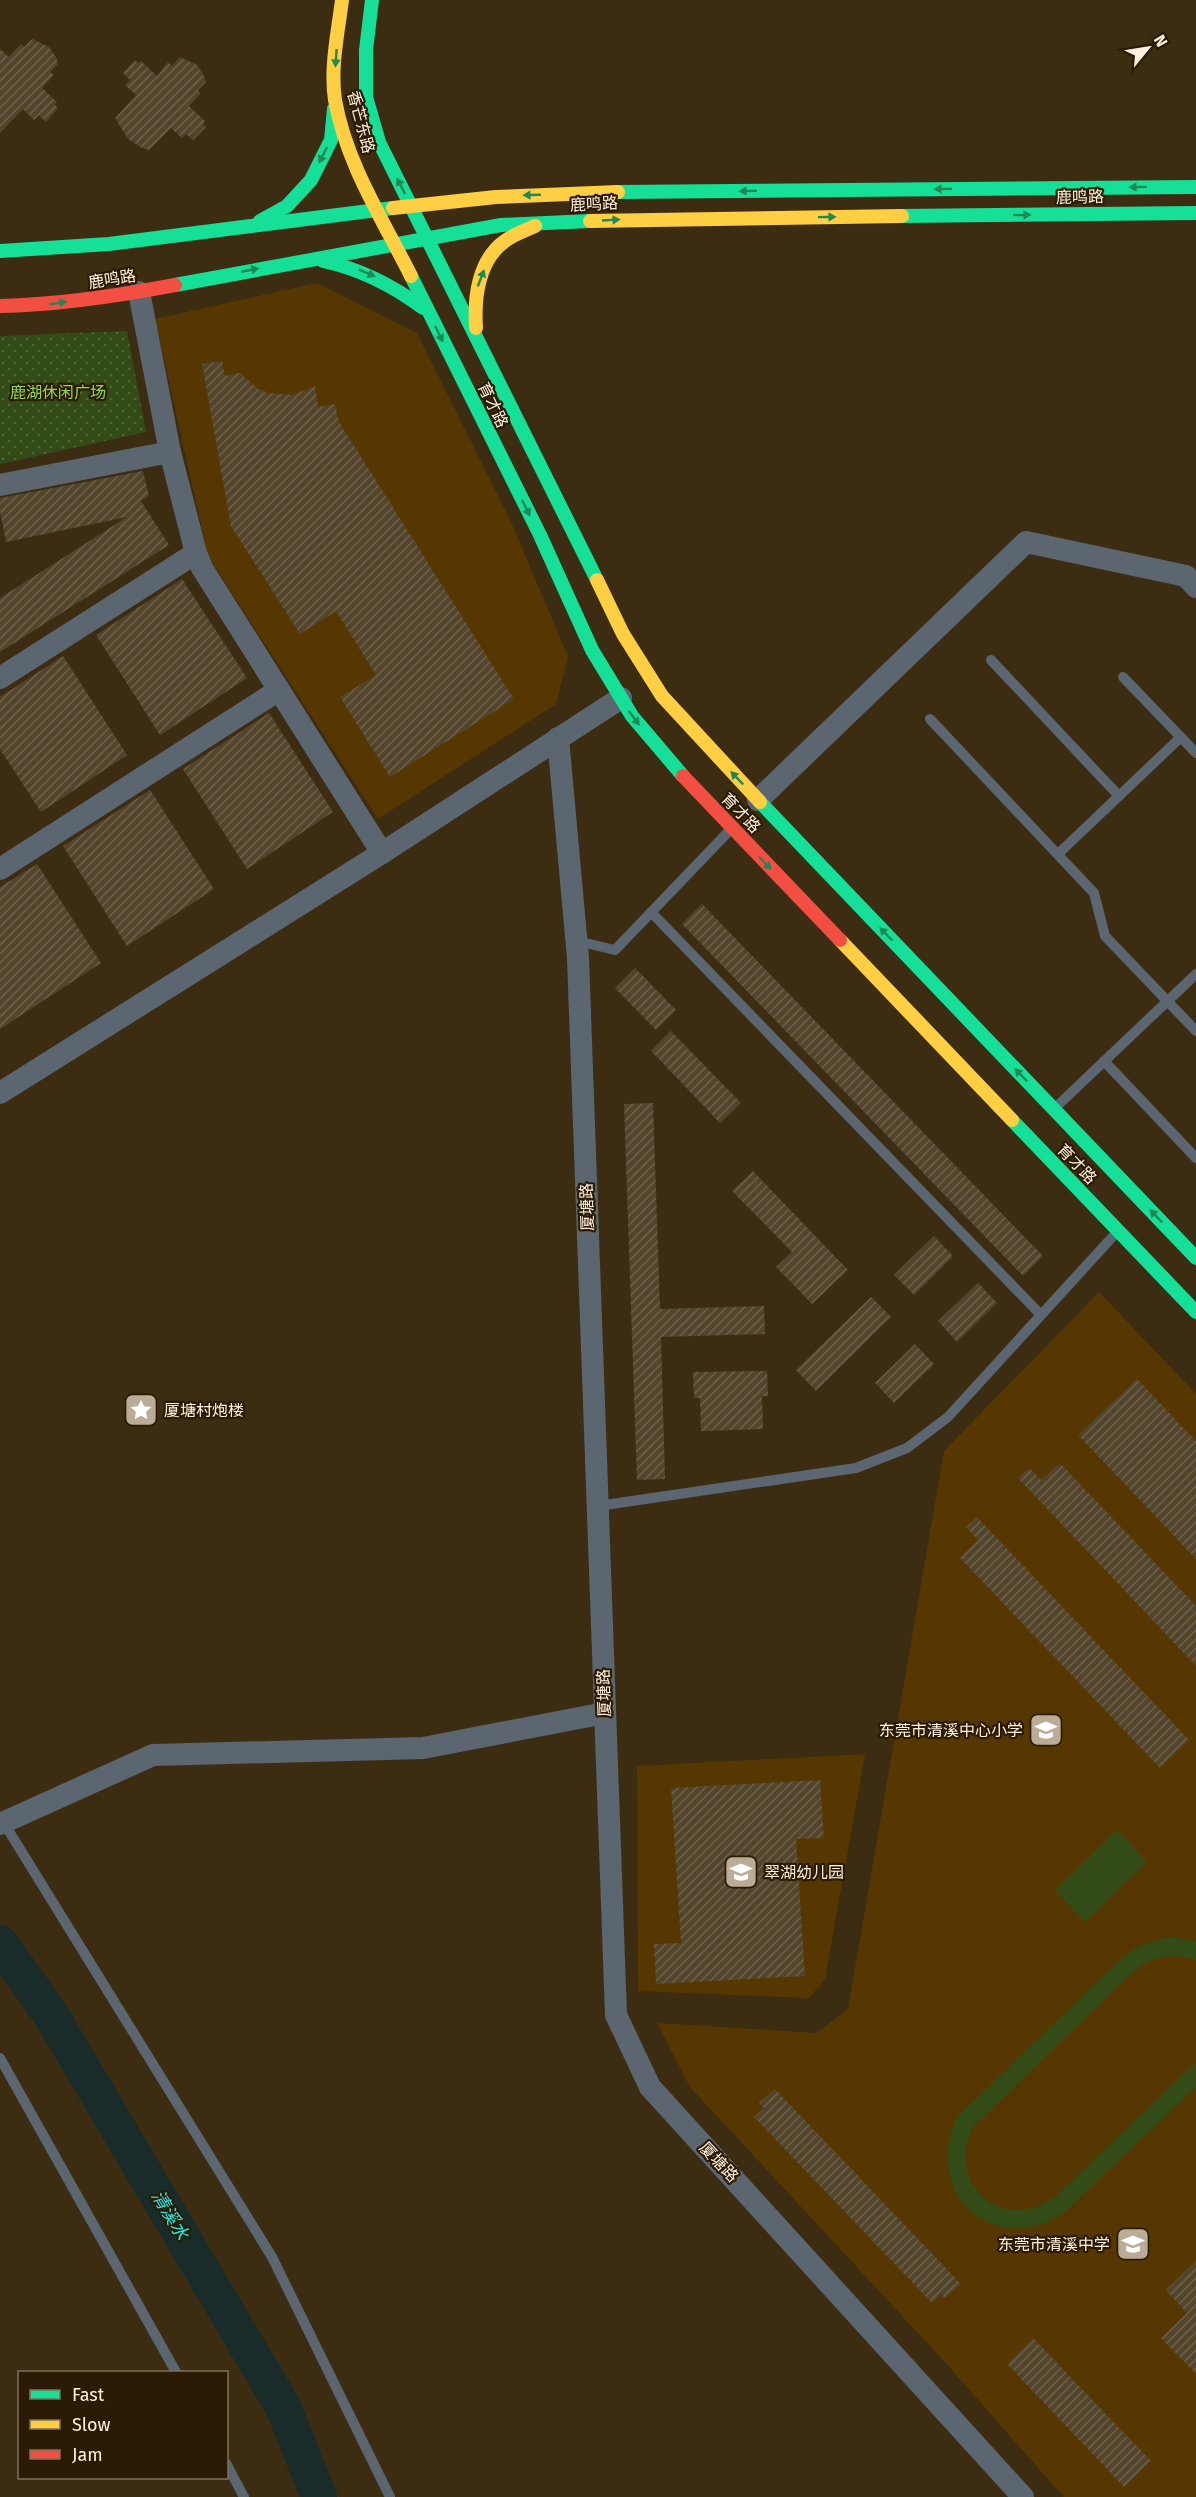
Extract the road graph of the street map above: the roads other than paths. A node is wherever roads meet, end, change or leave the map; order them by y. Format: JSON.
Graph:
{"nodes":[{"id":1,"x":342,"y":0,"type":"edge"},
{"id":2,"x":372,"y":0,"type":"edge"},
{"id":3,"x":335,"y":99,"type":"junction"},
{"id":4,"x":1196,"y":187,"type":"edge"},
{"id":5,"x":412,"y":206,"type":"junction"},
{"id":6,"x":378,"y":210,"type":"junction"},
{"id":7,"x":1196,"y":213,"type":"edge"},
{"id":8,"x":540,"y":223,"type":"junction"},
{"id":9,"x":253,"y":224,"type":"junction"},
{"id":10,"x":428,"y":238,"type":"junction"},
{"id":11,"x":394,"y":243,"type":"junction"},
{"id":12,"x":0,"y":251,"type":"edge"},
{"id":13,"x":311,"y":259,"type":"junction"},
{"id":14,"x":139,"y":292,"type":"junction"},
{"id":15,"x":0,"y":306,"type":"edge"},
{"id":16,"x":428,"y":311,"type":"junction"},
{"id":17,"x":477,"y":335,"type":"junction"},
{"id":18,"x":170,"y":452,"type":"junction"},
{"id":19,"x":0,"y":485,"type":"edge"},
{"id":20,"x":196,"y":553,"type":"junction"},
{"id":21,"x":1196,"y":587,"type":"edge"},
{"id":22,"x":991,"y":660,"type":"dead end"},
{"id":23,"x":1123,"y":677,"type":"dead end"},
{"id":24,"x":0,"y":678,"type":"edge"},
{"id":25,"x":279,"y":690,"type":"junction"},
{"id":26,"x":621,"y":698,"type":"junction"},
{"id":27,"x":930,"y":719,"type":"dead end"},
{"id":28,"x":1181,"y":737,"type":"junction"},
{"id":29,"x":558,"y":738,"type":"junction"},
{"id":30,"x":1196,"y":753,"type":"edge"},
{"id":31,"x":1119,"y":796,"type":"junction"},
{"id":32,"x":758,"y":800,"type":"junction"},
{"id":33,"x":732,"y":828,"type":"junction"},
{"id":34,"x":382,"y":853,"type":"junction"},
{"id":35,"x":1058,"y":854,"type":"junction"},
{"id":36,"x":0,"y":868,"type":"edge"},
{"id":37,"x":651,"y":912,"type":"junction"},
{"id":38,"x":577,"y":941,"type":"junction"},
{"id":39,"x":1196,"y":974,"type":"edge"},
{"id":40,"x":1168,"y":1001,"type":"junction"},
{"id":41,"x":1196,"y":1031,"type":"edge"},
{"id":42,"x":1104,"y":1061,"type":"junction"},
{"id":43,"x":0,"y":1093,"type":"edge"},
{"id":44,"x":1053,"y":1109,"type":"junction"},
{"id":45,"x":1196,"y":1158,"type":"edge"},
{"id":46,"x":1118,"y":1230,"type":"junction"},
{"id":47,"x":1196,"y":1258,"type":"edge"},
{"id":48,"x":1196,"y":1312,"type":"edge"},
{"id":49,"x":1041,"y":1315,"type":"junction"},
{"id":50,"x":598,"y":1506,"type":"junction"},
{"id":51,"x":605,"y":1713,"type":"junction"},
{"id":52,"x":1,"y":1821,"type":"edge"},
{"id":53,"x":0,"y":2058,"type":"edge"},
{"id":54,"x":175,"y":2371,"type":"edge"},
{"id":55,"x":228,"y":2467,"type":"edge"},
{"id":56,"x":244,"y":2497,"type":"edge"},
{"id":57,"x":390,"y":2497,"type":"edge"},
{"id":58,"x":1023,"y":2497,"type":"edge"}],
"edges":[{"from":1,"to":3,"type":"main road","name":"香芒东路","one_way":true},
{"from":5,"to":2,"type":"main road","name":"香芒东路","one_way":true},
{"from":3,"to":6,"type":"main road","name":"香芒东路"},
{"from":3,"to":9,"type":"main road","one_way":true},
{"from":4,"to":5,"type":"main road","name":"鹿鸣路","one_way":true},
{"from":5,"to":6,"type":"main road","name":"鹿鸣路"},
{"from":5,"to":10,"type":"main road","name":"香芒东路"},
{"from":6,"to":9,"type":"main road","name":"鹿鸣路"},
{"from":6,"to":11,"type":"main road","name":"香芒东路"},
{"from":8,"to":7,"type":"main road","name":"鹿鸣路","one_way":true},
{"from":8,"to":10,"type":"main road","name":"鹿鸣路"},
{"from":17,"to":8,"type":"main road","one_way":true},
{"from":9,"to":12,"type":"main road","name":"鹿鸣路"},
{"from":10,"to":11,"type":"main road","name":"鹿鸣路"},
{"from":10,"to":17,"type":"main road","name":"育才路"},
{"from":11,"to":13,"type":"main road","name":"鹿鸣路"},
{"from":11,"to":16,"type":"main road","name":"育才路"},
{"from":14,"to":13,"type":"main road","name":"鹿鸣路","one_way":true},
{"from":13,"to":16,"type":"main road","one_way":true},
{"from":15,"to":14,"type":"main road","name":"鹿鸣路","one_way":true},
{"from":14,"to":18,"type":"street"},
{"from":16,"to":26,"type":"main road","name":"育才路","one_way":true},
{"from":32,"to":17,"type":"main road","name":"育才路","one_way":true},
{"from":18,"to":19,"type":"street"},
{"from":18,"to":20,"type":"street"},
{"from":20,"to":24,"type":"street"},
{"from":20,"to":25,"type":"street"},
{"from":21,"to":32,"type":"street"},
{"from":22,"to":31,"type":"lane"},
{"from":23,"to":28,"type":"lane"},
{"from":25,"to":34,"type":"street"},
{"from":25,"to":36,"type":"street"},
{"from":26,"to":29,"type":"street"},
{"from":26,"to":33,"type":"main road","name":"育才路","one_way":true},
{"from":27,"to":35,"type":"lane"},
{"from":28,"to":30,"type":"lane"},
{"from":28,"to":31,"type":"lane"},
{"from":29,"to":34,"type":"street"},
{"from":29,"to":38,"type":"street","name":"厦塘路"},
{"from":31,"to":35,"type":"lane"},
{"from":44,"to":32,"type":"main road","name":"育才路","one_way":true},
{"from":33,"to":37,"type":"lane"},
{"from":33,"to":46,"type":"main road","name":"育才路","one_way":true},
{"from":34,"to":43,"type":"street"},
{"from":35,"to":40,"type":"lane"},
{"from":37,"to":38,"type":"lane"},
{"from":37,"to":49,"type":"lane"},
{"from":38,"to":50,"type":"street","name":"厦塘路"},
{"from":39,"to":40,"type":"lane"},
{"from":40,"to":41,"type":"lane"},
{"from":40,"to":42,"type":"lane"},
{"from":42,"to":44,"type":"lane"},
{"from":42,"to":45,"type":"lane"},
{"from":47,"to":44,"type":"main road","name":"育才路","one_way":true},
{"from":46,"to":48,"type":"main road","name":"育才路"},
{"from":46,"to":49,"type":"lane"},
{"from":49,"to":50,"type":"lane"},
{"from":50,"to":51,"type":"street","name":"厦塘路"},
{"from":51,"to":52,"type":"street"},
{"from":51,"to":58,"type":"street","name":"厦塘路"},
{"from":52,"to":57,"type":"lane"},
{"from":53,"to":54,"type":"lane"},
{"from":55,"to":56,"type":"lane"}]}
